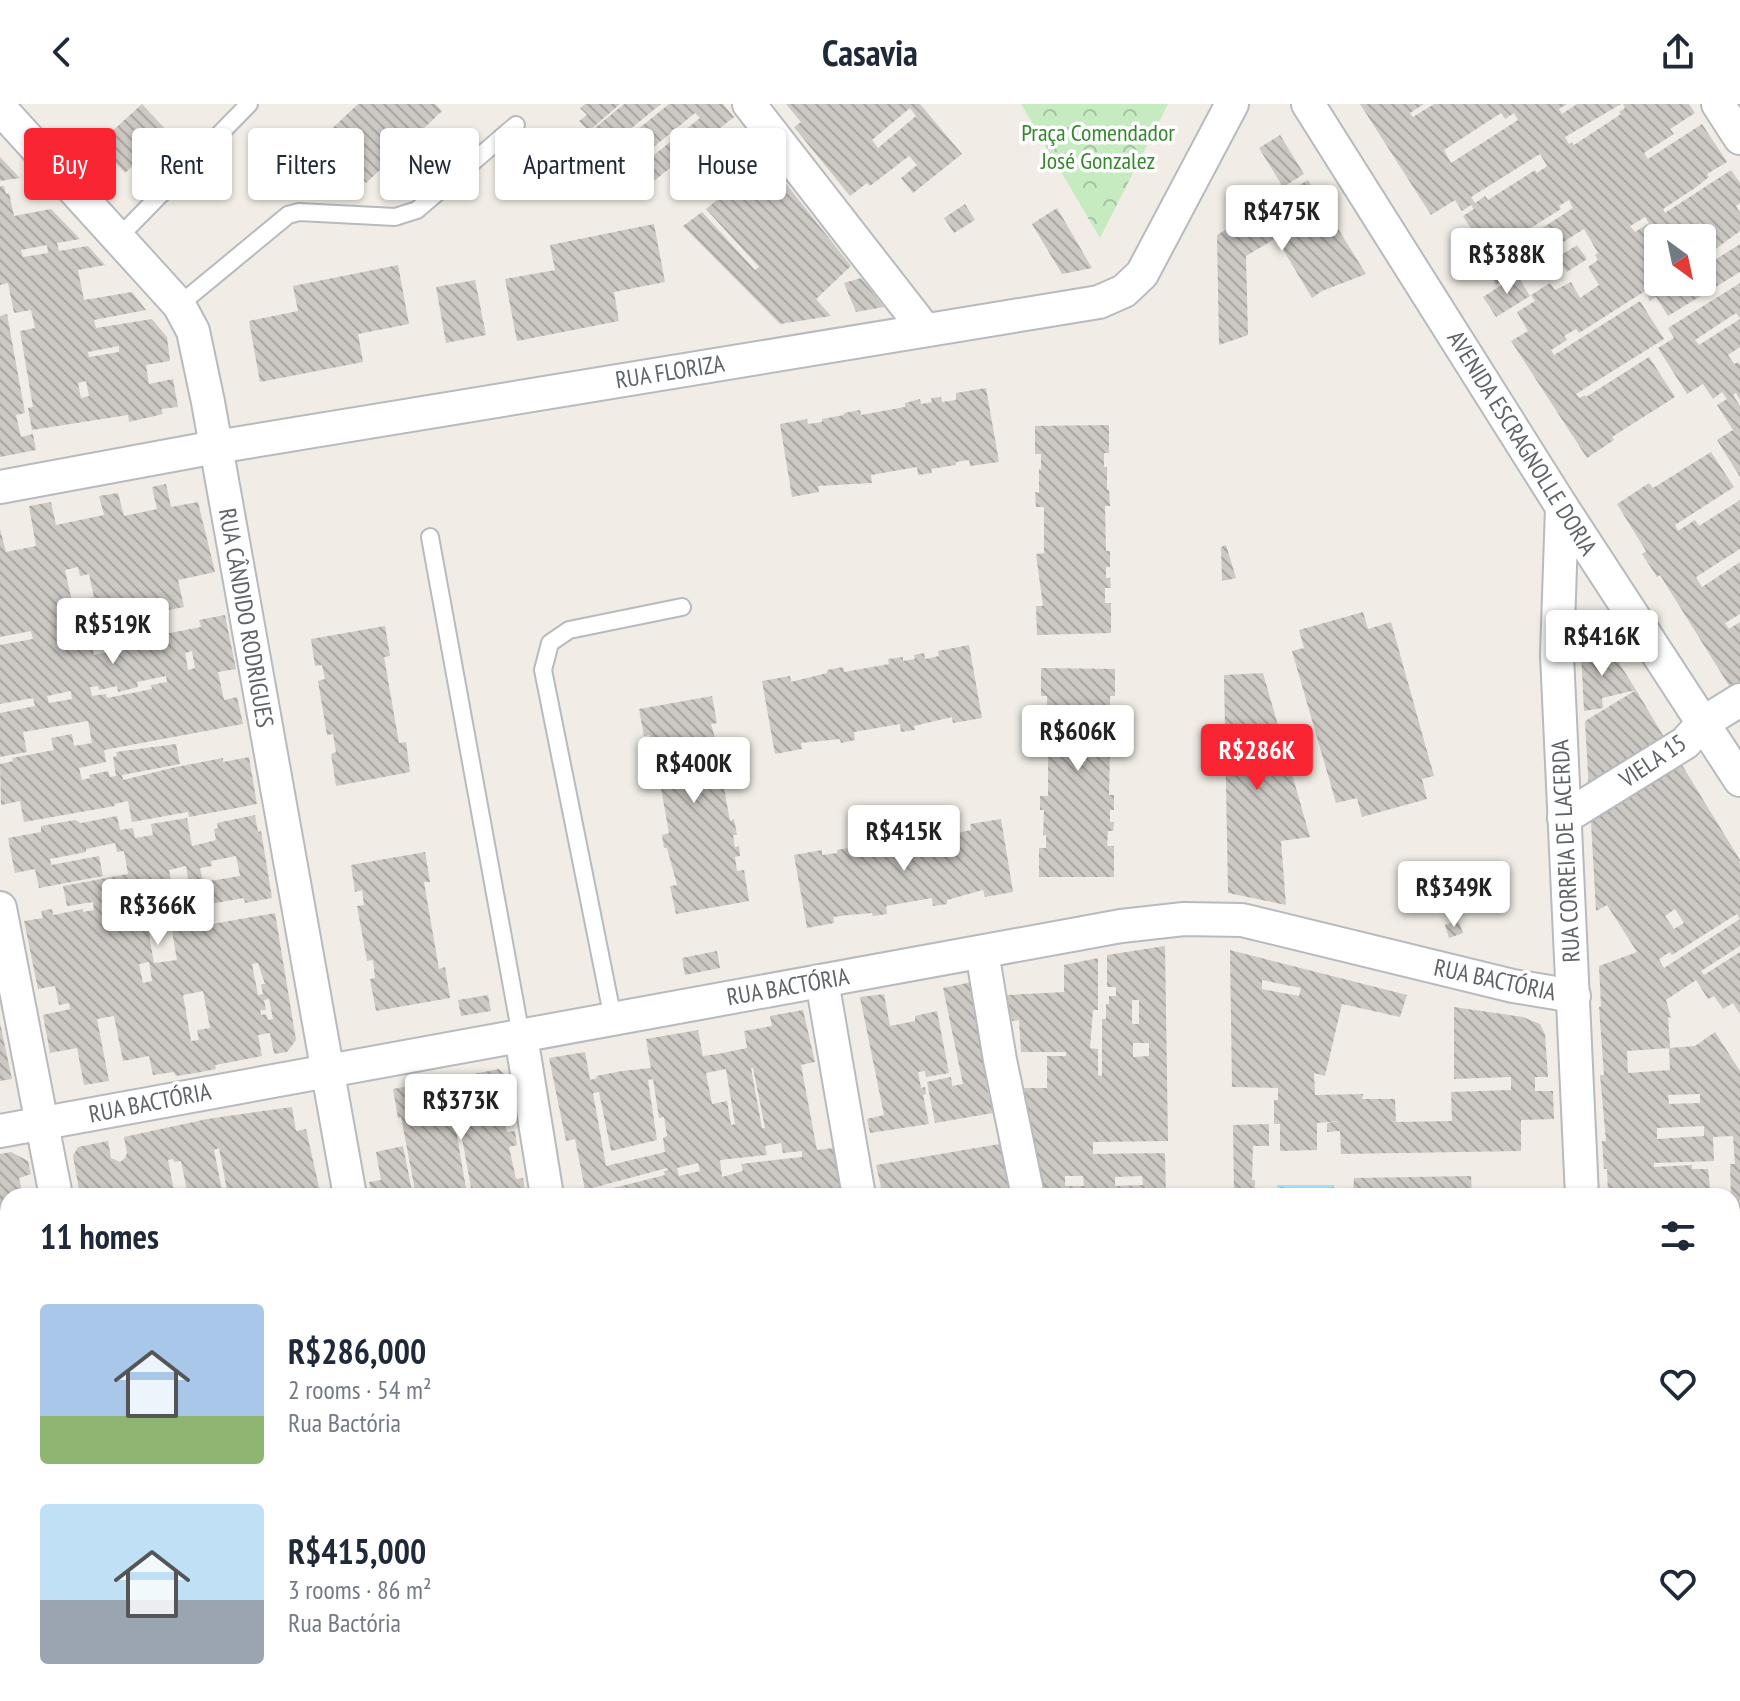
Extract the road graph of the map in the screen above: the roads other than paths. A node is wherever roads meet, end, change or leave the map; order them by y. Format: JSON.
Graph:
{"nodes":[{"id":1,"x":249,"y":104,"type":"edge"},
{"id":2,"x":749,"y":104,"type":"edge"},
{"id":3,"x":1232,"y":104,"type":"edge"},
{"id":4,"x":1308,"y":104,"type":"edge"},
{"id":5,"x":1718,"y":104,"type":"edge"},
{"id":6,"x":0,"y":108,"type":"edge"},
{"id":7,"x":516,"y":125,"type":"dead end"},
{"id":8,"x":1740,"y":138,"type":"edge"},
{"id":9,"x":118,"y":238,"type":"junction"},
{"id":10,"x":179,"y":305,"type":"junction"},
{"id":11,"x":925,"y":330,"type":"junction"},
{"id":12,"x":216,"y":447,"type":"junction"},
{"id":13,"x":0,"y":487,"type":"edge"},
{"id":14,"x":1562,"y":507,"type":"junction"},
{"id":15,"x":430,"y":537,"type":"dead end"},
{"id":16,"x":682,"y":607,"type":"dead end"},
{"id":17,"x":1740,"y":700,"type":"edge"},
{"id":18,"x":1703,"y":723,"type":"junction"},
{"id":19,"x":1740,"y":780,"type":"edge"},
{"id":20,"x":1564,"y":818,"type":"junction"},
{"id":21,"x":0,"y":908,"type":"edge"},
{"id":22,"x":982,"y":952,"type":"junction"},
{"id":23,"x":822,"y":981,"type":"junction"},
{"id":24,"x":1574,"y":996,"type":"junction"},
{"id":25,"x":613,"y":1019,"type":"junction"},
{"id":26,"x":521,"y":1036,"type":"junction"},
{"id":27,"x":329,"y":1070,"type":"junction"},
{"id":28,"x":42,"y":1123,"type":"junction"},
{"id":29,"x":0,"y":1131,"type":"edge"},
{"id":30,"x":54,"y":1188,"type":"edge"},
{"id":31,"x":349,"y":1188,"type":"edge"},
{"id":32,"x":546,"y":1188,"type":"edge"},
{"id":33,"x":858,"y":1188,"type":"edge"},
{"id":34,"x":1026,"y":1188,"type":"edge"},
{"id":35,"x":1582,"y":1188,"type":"edge"}],
"edges":[{"from":1,"to":9,"type":"lane"},
{"from":2,"to":11,"type":"street"},
{"from":3,"to":11,"type":"street","name":"RUA FLORIZA"},
{"from":4,"to":14,"type":"street","name":"AVENIDA ESCRAGNOLLE DORIA"},
{"from":5,"to":8,"type":"street"},
{"from":6,"to":9,"type":"street","name":"RUA CÂNDIDO RODRIGUES"},
{"from":7,"to":10,"type":"lane"},
{"from":9,"to":10,"type":"street","name":"RUA CÂNDIDO RODRIGUES"},
{"from":10,"to":12,"type":"street","name":"RUA CÂNDIDO RODRIGUES"},
{"from":11,"to":12,"type":"street","name":"RUA FLORIZA"},
{"from":12,"to":13,"type":"street","name":"RUA FLORIZA"},
{"from":12,"to":27,"type":"street","name":"RUA CÂNDIDO RODRIGUES"},
{"from":14,"to":18,"type":"street","name":"AVENIDA ESCRAGNOLLE DORIA"},
{"from":14,"to":20,"type":"street","name":"RUA CORREIA DE LACERDA"},
{"from":15,"to":26,"type":"lane"},
{"from":16,"to":25,"type":"lane"},
{"from":17,"to":18,"type":"street","name":"VIELA 15"},
{"from":18,"to":19,"type":"street","name":"AVENIDA ESCRAGNOLLE DORIA"},
{"from":18,"to":20,"type":"street","name":"VIELA 15"},
{"from":20,"to":24,"type":"street","name":"RUA CORREIA DE LACERDA"},
{"from":21,"to":28,"type":"street"},
{"from":22,"to":23,"type":"street","name":"RUA BACTÓRIA"},
{"from":22,"to":24,"type":"street","name":"RUA BACTÓRIA"},
{"from":22,"to":34,"type":"street"},
{"from":23,"to":25,"type":"street","name":"RUA BACTÓRIA"},
{"from":23,"to":33,"type":"street"},
{"from":24,"to":35,"type":"street","name":"RUA CORREIA DE LACERDA"},
{"from":25,"to":26,"type":"street","name":"RUA BACTÓRIA"},
{"from":26,"to":27,"type":"street","name":"RUA BACTÓRIA"},
{"from":26,"to":32,"type":"street"},
{"from":27,"to":28,"type":"street","name":"RUA BACTÓRIA"},
{"from":27,"to":31,"type":"street","name":"RUA CÂNDIDO RODRIGUES"},
{"from":28,"to":29,"type":"street","name":"RUA BACTÓRIA"},
{"from":28,"to":30,"type":"street"}]}
